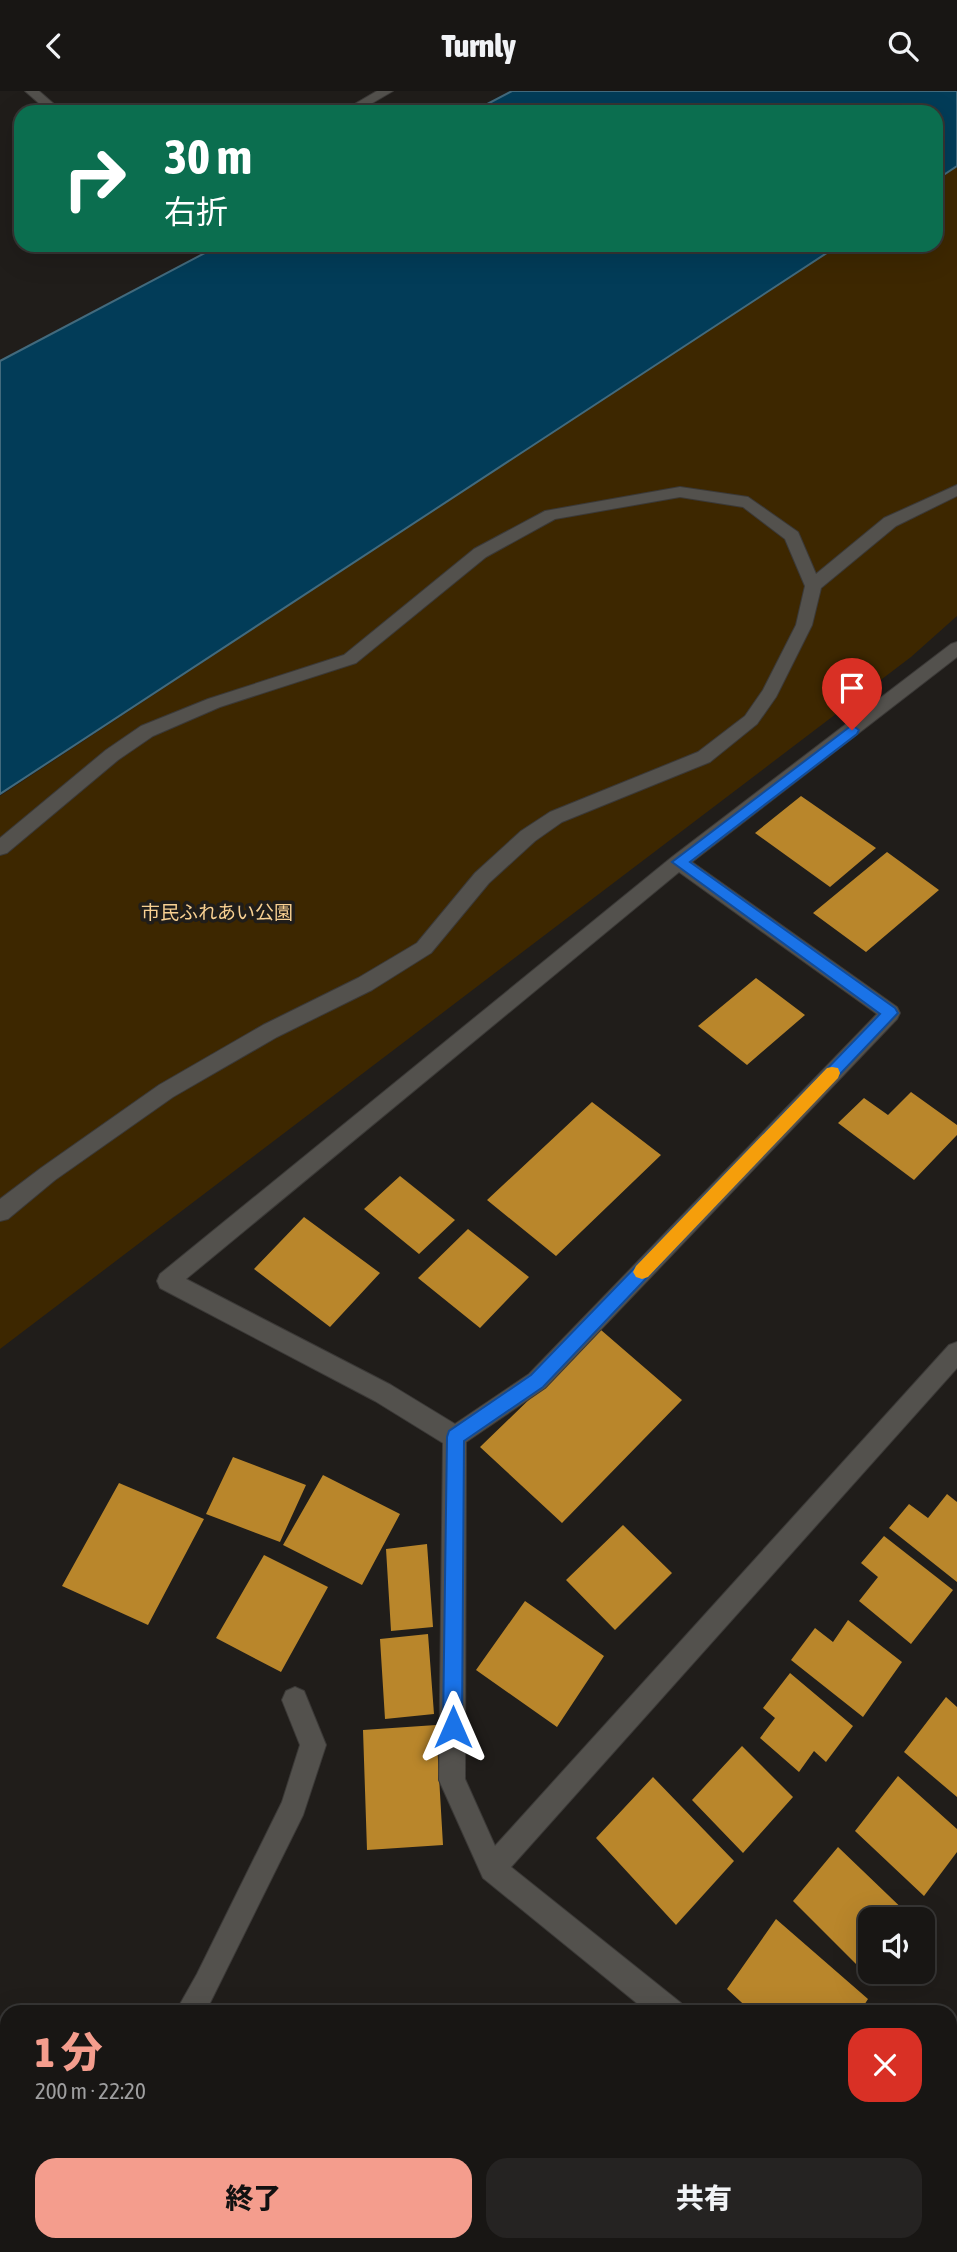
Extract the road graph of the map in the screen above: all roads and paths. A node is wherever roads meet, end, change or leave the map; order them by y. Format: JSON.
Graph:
{"nodes":[{"id":1,"x":31,"y":91,"type":"edge"},
{"id":2,"x":387,"y":91,"type":"edge"},
{"id":3,"x":48,"y":105,"type":"edge"},
{"id":4,"x":360,"y":105,"type":"edge"},
{"id":5,"x":957,"y":490,"type":"edge"},
{"id":6,"x":813,"y":586,"type":"junction"},
{"id":7,"x":957,"y":648,"type":"edge"},
{"id":8,"x":939,"y":664,"type":"junction"},
{"id":9,"x":957,"y":675,"type":"edge"},
{"id":10,"x":0,"y":848,"type":"edge"},
{"id":11,"x":679,"y":862,"type":"junction"},
{"id":12,"x":0,"y":1212,"type":"edge"},
{"id":13,"x":957,"y":1352,"type":"edge"},
{"id":14,"x":455,"y":1437,"type":"junction"},
{"id":15,"x":295,"y":1700,"type":"dead end"},
{"id":16,"x":492,"y":1870,"type":"junction"},
{"id":17,"x":194,"y":2005,"type":"edge"},
{"id":18,"x":661,"y":2005,"type":"edge"}],
"edges":[{"from":1,"to":3,"type":"street"},
{"from":2,"to":4,"type":"street"},
{"from":5,"to":6,"type":"street"},
{"from":6,"to":10,"type":"street"},
{"from":6,"to":12,"type":"street"},
{"from":7,"to":8,"type":"street"},
{"from":8,"to":9,"type":"street"},
{"from":8,"to":11,"type":"street"},
{"from":11,"to":14,"type":"street"},
{"from":11,"to":14,"type":"street"},
{"from":13,"to":16,"type":"street"},
{"from":14,"to":16,"type":"street"},
{"from":15,"to":17,"type":"street"},
{"from":16,"to":18,"type":"street"}]}
